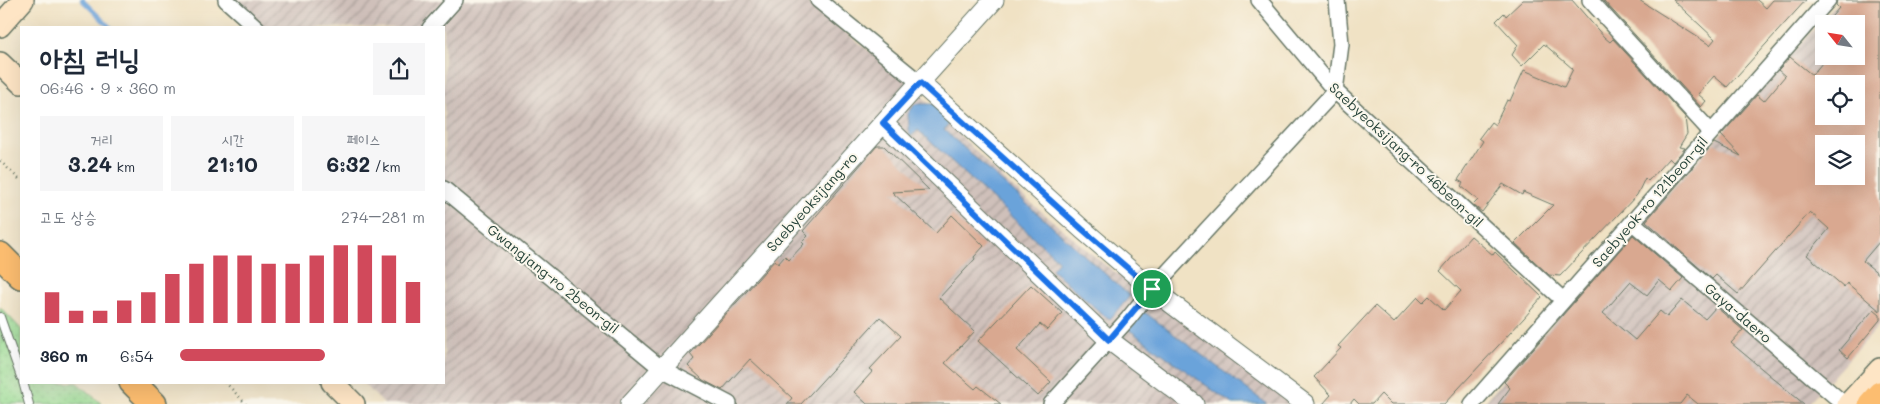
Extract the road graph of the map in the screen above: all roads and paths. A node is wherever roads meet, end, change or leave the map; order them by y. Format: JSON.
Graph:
{"nodes":[{"id":1,"x":23,"y":0,"type":"edge"},
{"id":2,"x":226,"y":0,"type":"edge"},
{"id":3,"x":456,"y":0,"type":"edge"},
{"id":4,"x":818,"y":0,"type":"edge"},
{"id":5,"x":994,"y":0,"type":"edge"},
{"id":6,"x":1260,"y":0,"type":"edge"},
{"id":7,"x":1337,"y":0,"type":"edge"},
{"id":8,"x":1590,"y":0,"type":"edge"},
{"id":9,"x":1828,"y":0,"type":"edge"},
{"id":10,"x":0,"y":26,"type":"edge"},
{"id":11,"x":255,"y":26,"type":"edge"},
{"id":12,"x":432,"y":26,"type":"edge"},
{"id":13,"x":0,"y":62,"type":"edge"},
{"id":14,"x":20,"y":82,"type":"edge"},
{"id":15,"x":920,"y":83,"type":"junction"},
{"id":16,"x":1335,"y":91,"type":"junction"},
{"id":17,"x":883,"y":123,"type":"junction"},
{"id":18,"x":1712,"y":132,"type":"junction"},
{"id":19,"x":0,"y":161,"type":"edge"},
{"id":20,"x":20,"y":180,"type":"edge"},
{"id":21,"x":445,"y":190,"type":"edge"},
{"id":22,"x":1632,"y":222,"type":"junction"},
{"id":23,"x":0,"y":255,"type":"edge"},
{"id":24,"x":0,"y":272,"type":"edge"},
{"id":25,"x":20,"y":275,"type":"edge"},
{"id":26,"x":1152,"y":289,"type":"junction"},
{"id":27,"x":20,"y":291,"type":"edge"},
{"id":28,"x":1563,"y":300,"type":"junction"},
{"id":29,"x":0,"y":318,"type":"edge"},
{"id":30,"x":1109,"y":340,"type":"junction"},
{"id":31,"x":1880,"y":368,"type":"edge"},
{"id":32,"x":662,"y":369,"type":"junction"},
{"id":33,"x":20,"y":374,"type":"edge"},
{"id":34,"x":24,"y":384,"type":"edge"},
{"id":35,"x":115,"y":384,"type":"edge"},
{"id":36,"x":134,"y":384,"type":"edge"},
{"id":37,"x":227,"y":384,"type":"edge"},
{"id":38,"x":334,"y":384,"type":"edge"},
{"id":39,"x":1880,"y":394,"type":"edge"},
{"id":40,"x":29,"y":404,"type":"edge"},
{"id":41,"x":135,"y":404,"type":"edge"},
{"id":42,"x":154,"y":404,"type":"edge"},
{"id":43,"x":246,"y":404,"type":"edge"},
{"id":44,"x":354,"y":404,"type":"edge"},
{"id":45,"x":630,"y":404,"type":"edge"},
{"id":46,"x":730,"y":404,"type":"edge"},
{"id":47,"x":1051,"y":404,"type":"edge"},
{"id":48,"x":1194,"y":404,"type":"edge"},
{"id":49,"x":1305,"y":404,"type":"edge"},
{"id":50,"x":1472,"y":404,"type":"edge"},
{"id":51,"x":1844,"y":404,"type":"edge"},
{"id":52,"x":1848,"y":404,"type":"edge"},
{"id":53,"x":1871,"y":404,"type":"edge"}],
"edges":[{"from":1,"to":10,"type":"main road"},
{"from":2,"to":11,"type":"street"},
{"from":3,"to":12,"type":"street"},
{"from":4,"to":15,"type":"street"},
{"from":5,"to":15,"type":"street","name":"Saebyeoksijang-ro"},
{"from":6,"to":16,"type":"street","name":"Saebyeoksijang-ro 46beon-gil"},
{"from":7,"to":16,"type":"street"},
{"from":8,"to":18,"type":"street"},
{"from":9,"to":18,"type":"street","name":"Saebyeok-ro 121beon-gil"},
{"from":13,"to":14,"type":"main road"},
{"from":15,"to":17,"type":"street","name":"Saebyeoksijang-ro"},
{"from":15,"to":26,"type":"street"},
{"from":16,"to":26,"type":"street"},
{"from":16,"to":28,"type":"street","name":"Saebyeoksijang-ro 46beon-gil"},
{"from":17,"to":30,"type":"street"},
{"from":17,"to":32,"type":"street","name":"Saebyeoksijang-ro"},
{"from":18,"to":22,"type":"street","name":"Saebyeok-ro 121beon-gil"},
{"from":19,"to":20,"type":"path"},
{"from":21,"to":32,"type":"street","name":"Gwangjang-ro 2beon-gil"},
{"from":22,"to":28,"type":"street","name":"Saebyeok-ro 121beon-gil"},
{"from":22,"to":51,"type":"street","name":"Gaya-daero"},
{"from":23,"to":25,"type":"highway"},
{"from":24,"to":27,"type":"highway"},
{"from":26,"to":30,"type":"street"},
{"from":26,"to":49,"type":"street"},
{"from":28,"to":50,"type":"street","name":"Saebyeok-ro 121beon-gil"},
{"from":29,"to":33,"type":"lane"},
{"from":30,"to":47,"type":"street"},
{"from":30,"to":48,"type":"street"},
{"from":31,"to":52,"type":"main road"},
{"from":32,"to":45,"type":"street","name":"Saebyeoksijang-ro"},
{"from":32,"to":46,"type":"street","name":"Gwangjang-ro 2beon-gil"},
{"from":34,"to":40,"type":"lane"},
{"from":35,"to":41,"type":"highway"},
{"from":36,"to":42,"type":"highway"},
{"from":37,"to":43,"type":"path"},
{"from":38,"to":44,"type":"main road"},
{"from":39,"to":53,"type":"highway"}]}
